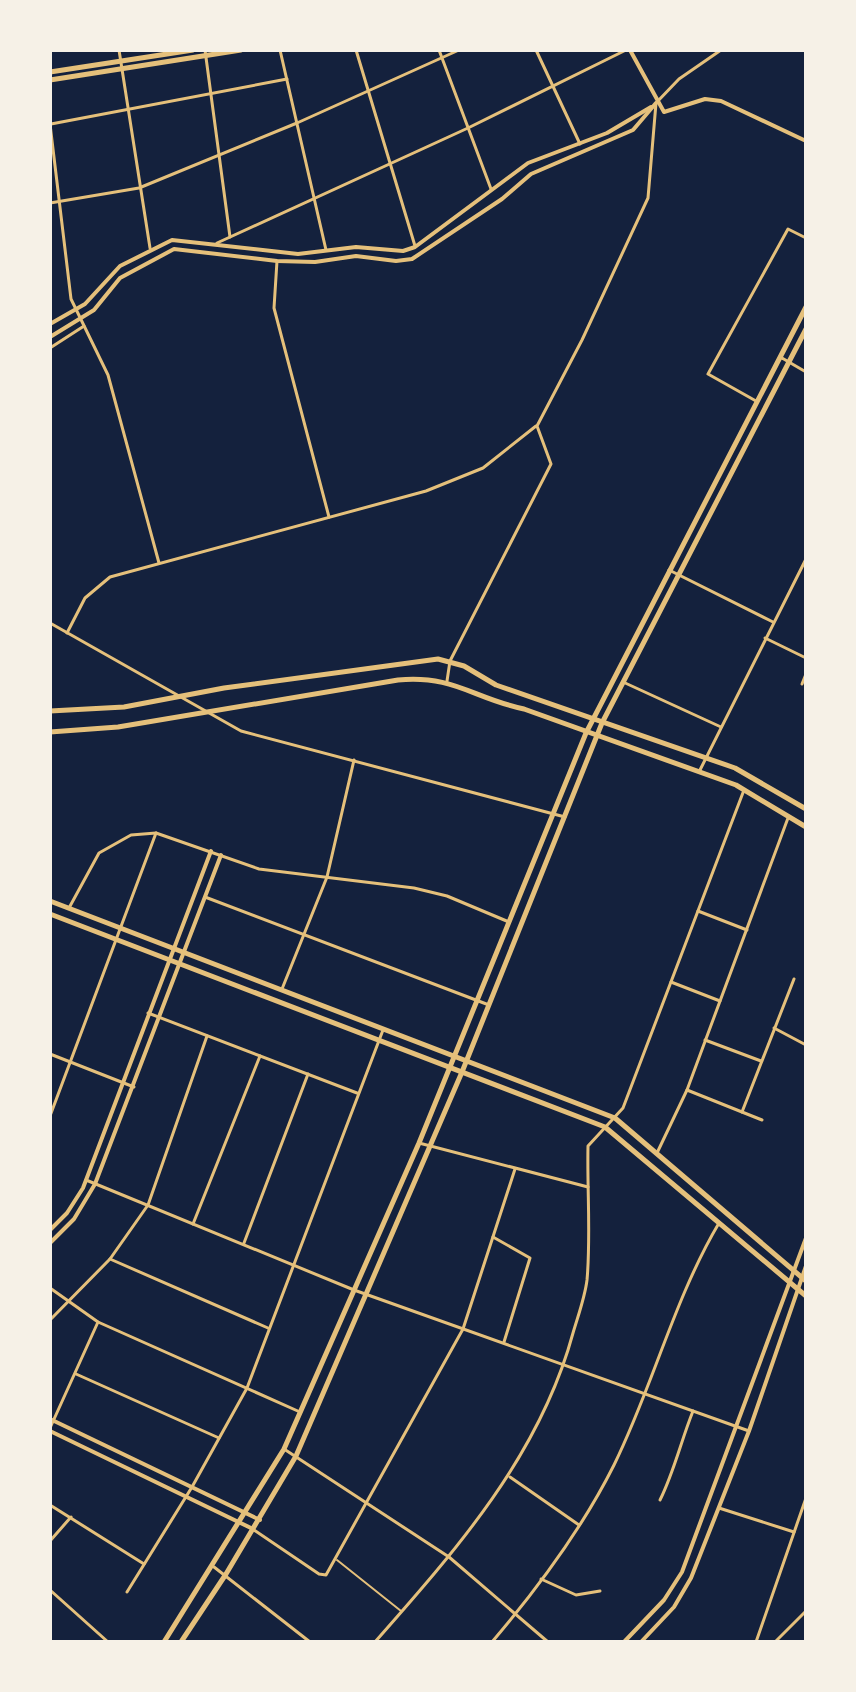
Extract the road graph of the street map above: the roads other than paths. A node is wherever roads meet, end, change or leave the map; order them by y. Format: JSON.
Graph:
{"nodes":[{"id":1,"x":119,"y":50,"type":"edge"},
{"id":2,"x":193,"y":50,"type":"edge"},
{"id":3,"x":241,"y":50,"type":"edge"},
{"id":4,"x":280,"y":50,"type":"edge"},
{"id":5,"x":356,"y":50,"type":"edge"},
{"id":6,"x":439,"y":50,"type":"edge"},
{"id":7,"x":459,"y":50,"type":"edge"},
{"id":8,"x":536,"y":50,"type":"edge"},
{"id":9,"x":628,"y":50,"type":"edge"},
{"id":10,"x":721,"y":50,"type":"edge"},
{"id":11,"x":205,"y":53,"type":"edge"},
{"id":12,"x":441,"y":58,"type":"junction"},
{"id":13,"x":120,"y":61,"type":"junction"},
{"id":14,"x":121,"y":69,"type":"junction"},
{"id":15,"x":50,"y":72,"type":"edge"},
{"id":16,"x":287,"y":79,"type":"junction"},
{"id":17,"x":50,"y":80,"type":"edge"},
{"id":18,"x":553,"y":87,"type":"junction"},
{"id":19,"x":368,"y":91,"type":"junction"},
{"id":20,"x":211,"y":94,"type":"junction"},
{"id":21,"x":656,"y":103,"type":"junction"},
{"id":22,"x":128,"y":111,"type":"junction"},
{"id":23,"x":297,"y":123,"type":"junction"},
{"id":24,"x":50,"y":124,"type":"edge"},
{"id":25,"x":468,"y":128,"type":"junction"},
{"id":26,"x":806,"y":141,"type":"edge"},
{"id":27,"x":580,"y":144,"type":"junction"},
{"id":28,"x":219,"y":155,"type":"junction"},
{"id":29,"x":390,"y":164,"type":"junction"},
{"id":30,"x":139,"y":188,"type":"junction"},
{"id":31,"x":492,"y":192,"type":"junction"},
{"id":32,"x":314,"y":199,"type":"junction"},
{"id":33,"x":60,"y":202,"type":"junction"},
{"id":34,"x":50,"y":203,"type":"edge"},
{"id":35,"x":230,"y":237,"type":"junction"},
{"id":36,"x":806,"y":238,"type":"edge"},
{"id":37,"x":213,"y":245,"type":"junction"},
{"id":38,"x":415,"y":247,"type":"junction"},
{"id":39,"x":150,"y":248,"type":"junction"},
{"id":40,"x":326,"y":250,"type":"junction"},
{"id":41,"x":277,"y":261,"type":"junction"},
{"id":42,"x":806,"y":307,"type":"edge"},
{"id":43,"x":76,"y":310,"type":"junction"},
{"id":44,"x":81,"y":318,"type":"junction"},
{"id":45,"x":50,"y":324,"type":"edge"},
{"id":46,"x":84,"y":326,"type":"junction"},
{"id":47,"x":806,"y":329,"type":"edge"},
{"id":48,"x":50,"y":337,"type":"edge"},
{"id":49,"x":50,"y":348,"type":"edge"},
{"id":50,"x":780,"y":357,"type":"junction"},
{"id":51,"x":789,"y":362,"type":"junction"},
{"id":52,"x":806,"y":372,"type":"edge"},
{"id":53,"x":756,"y":401,"type":"junction"},
{"id":54,"x":537,"y":426,"type":"junction"},
{"id":55,"x":329,"y":517,"type":"junction"},
{"id":56,"x":806,"y":559,"type":"edge"},
{"id":57,"x":159,"y":563,"type":"junction"},
{"id":58,"x":669,"y":570,"type":"junction"},
{"id":59,"x":680,"y":576,"type":"junction"},
{"id":60,"x":773,"y":622,"type":"junction"},
{"id":61,"x":50,"y":623,"type":"edge"},
{"id":62,"x":67,"y":633,"type":"junction"},
{"id":63,"x":765,"y":638,"type":"junction"},
{"id":64,"x":806,"y":658,"type":"edge"},
{"id":65,"x":450,"y":661,"type":"junction"},
{"id":66,"x":806,"y":674,"type":"edge"},
{"id":67,"x":447,"y":681,"type":"junction"},
{"id":68,"x":623,"y":681,"type":"junction"},
{"id":69,"x":802,"y":684,"type":"dead end"},
{"id":70,"x":180,"y":697,"type":"junction"},
{"id":71,"x":50,"y":711,"type":"edge"},
{"id":72,"x":205,"y":711,"type":"junction"},
{"id":73,"x":593,"y":719,"type":"junction"},
{"id":74,"x":602,"y":723,"type":"junction"},
{"id":75,"x":721,"y":727,"type":"junction"},
{"id":76,"x":50,"y":732,"type":"edge"},
{"id":77,"x":586,"y":733,"type":"junction"},
{"id":78,"x":598,"y":734,"type":"junction"},
{"id":79,"x":706,"y":759,"type":"junction"},
{"id":80,"x":354,"y":760,"type":"junction"},
{"id":81,"x":699,"y":772,"type":"junction"},
{"id":82,"x":745,"y":789,"type":"junction"},
{"id":83,"x":806,"y":809,"type":"edge"},
{"id":84,"x":554,"y":813,"type":"junction"},
{"id":85,"x":789,"y":816,"type":"junction"},
{"id":86,"x":565,"y":817,"type":"junction"},
{"id":87,"x":806,"y":827,"type":"edge"},
{"id":88,"x":156,"y":833,"type":"junction"},
{"id":89,"x":211,"y":851,"type":"junction"},
{"id":90,"x":221,"y":855,"type":"junction"},
{"id":91,"x":327,"y":877,"type":"junction"},
{"id":92,"x":205,"y":897,"type":"junction"},
{"id":93,"x":50,"y":901,"type":"edge"},
{"id":94,"x":69,"y":908,"type":"junction"},
{"id":95,"x":698,"y":911,"type":"junction"},
{"id":96,"x":50,"y":914,"type":"edge"},
{"id":97,"x":511,"y":919,"type":"junction"},
{"id":98,"x":523,"y":920,"type":"junction"},
{"id":99,"x":121,"y":928,"type":"junction"},
{"id":100,"x":748,"y":931,"type":"junction"},
{"id":101,"x":304,"y":935,"type":"junction"},
{"id":102,"x":117,"y":940,"type":"junction"},
{"id":103,"x":173,"y":949,"type":"junction"},
{"id":104,"x":183,"y":953,"type":"junction"},
{"id":105,"x":169,"y":959,"type":"junction"},
{"id":106,"x":179,"y":963,"type":"junction"},
{"id":107,"x":794,"y":979,"type":"dead end"},
{"id":108,"x":671,"y":982,"type":"junction"},
{"id":109,"x":281,"y":991,"type":"junction"},
{"id":110,"x":477,"y":1001,"type":"junction"},
{"id":111,"x":720,"y":1001,"type":"junction"},
{"id":112,"x":489,"y":1005,"type":"junction"},
{"id":113,"x":148,"y":1013,"type":"junction"},
{"id":114,"x":160,"y":1018,"type":"junction"},
{"id":115,"x":774,"y":1028,"type":"junction"},
{"id":116,"x":383,"y":1030,"type":"junction"},
{"id":117,"x":207,"y":1036,"type":"junction"},
{"id":118,"x":380,"y":1040,"type":"junction"},
{"id":119,"x":705,"y":1040,"type":"junction"},
{"id":120,"x":806,"y":1045,"type":"edge"},
{"id":121,"x":50,"y":1054,"type":"edge"},
{"id":122,"x":260,"y":1056,"type":"junction"},
{"id":123,"x":454,"y":1057,"type":"junction"},
{"id":124,"x":761,"y":1061,"type":"junction"},
{"id":125,"x":72,"y":1062,"type":"junction"},
{"id":126,"x":466,"y":1062,"type":"junction"},
{"id":127,"x":450,"y":1067,"type":"junction"},
{"id":128,"x":462,"y":1072,"type":"junction"},
{"id":129,"x":308,"y":1074,"type":"junction"},
{"id":130,"x":122,"y":1083,"type":"junction"},
{"id":131,"x":134,"y":1087,"type":"junction"},
{"id":132,"x":687,"y":1090,"type":"junction"},
{"id":133,"x":359,"y":1094,"type":"junction"},
{"id":134,"x":742,"y":1112,"type":"junction"},
{"id":135,"x":50,"y":1116,"type":"edge"},
{"id":136,"x":615,"y":1118,"type":"junction"},
{"id":137,"x":762,"y":1120,"type":"dead end"},
{"id":138,"x":605,"y":1127,"type":"junction"},
{"id":139,"x":419,"y":1143,"type":"junction"},
{"id":140,"x":429,"y":1147,"type":"junction"},
{"id":141,"x":657,"y":1153,"type":"junction"},
{"id":142,"x":515,"y":1169,"type":"junction"},
{"id":143,"x":86,"y":1180,"type":"junction"},
{"id":144,"x":95,"y":1184,"type":"junction"},
{"id":145,"x":588,"y":1187,"type":"junction"},
{"id":146,"x":705,"y":1196,"type":"junction"},
{"id":147,"x":148,"y":1205,"type":"junction"},
{"id":148,"x":698,"y":1205,"type":"junction"},
{"id":149,"x":719,"y":1223,"type":"junction"},
{"id":150,"x":193,"y":1224,"type":"junction"},
{"id":151,"x":50,"y":1230,"type":"edge"},
{"id":152,"x":493,"y":1237,"type":"junction"},
{"id":153,"x":806,"y":1238,"type":"edge"},
{"id":154,"x":50,"y":1243,"type":"edge"},
{"id":155,"x":243,"y":1244,"type":"junction"},
{"id":156,"x":110,"y":1259,"type":"junction"},
{"id":157,"x":294,"y":1265,"type":"junction"},
{"id":158,"x":806,"y":1266,"type":"edge"},
{"id":159,"x":795,"y":1272,"type":"junction"},
{"id":160,"x":804,"y":1280,"type":"edge"},
{"id":161,"x":790,"y":1283,"type":"junction"},
{"id":162,"x":50,"y":1288,"type":"edge"},
{"id":163,"x":354,"y":1290,"type":"junction"},
{"id":164,"x":798,"y":1290,"type":"junction"},
{"id":165,"x":365,"y":1294,"type":"junction"},
{"id":166,"x":806,"y":1296,"type":"edge"},
{"id":167,"x":68,"y":1303,"type":"junction"},
{"id":168,"x":50,"y":1320,"type":"edge"},
{"id":169,"x":98,"y":1322,"type":"junction"},
{"id":170,"x":269,"y":1328,"type":"junction"},
{"id":171,"x":463,"y":1329,"type":"junction"},
{"id":172,"x":503,"y":1343,"type":"junction"},
{"id":173,"x":564,"y":1365,"type":"junction"},
{"id":174,"x":76,"y":1374,"type":"junction"},
{"id":175,"x":247,"y":1388,"type":"junction"},
{"id":176,"x":644,"y":1393,"type":"junction"},
{"id":177,"x":693,"y":1411,"type":"junction"},
{"id":178,"x":300,"y":1412,"type":"junction"},
{"id":179,"x":52,"y":1420,"type":"edge"},
{"id":180,"x":737,"y":1427,"type":"junction"},
{"id":181,"x":50,"y":1429,"type":"edge"},
{"id":182,"x":749,"y":1431,"type":"junction"},
{"id":183,"x":219,"y":1438,"type":"junction"},
{"id":184,"x":284,"y":1449,"type":"junction"},
{"id":185,"x":296,"y":1456,"type":"junction"},
{"id":186,"x":509,"y":1476,"type":"junction"},
{"id":187,"x":192,"y":1487,"type":"junction"},
{"id":188,"x":186,"y":1497,"type":"junction"},
{"id":189,"x":806,"y":1498,"type":"edge"},
{"id":190,"x":660,"y":1500,"type":"dead end"},
{"id":191,"x":370,"y":1503,"type":"junction"},
{"id":192,"x":50,"y":1505,"type":"edge"},
{"id":193,"x":719,"y":1508,"type":"junction"},
{"id":194,"x":246,"y":1514,"type":"junction"},
{"id":195,"x":71,"y":1517,"type":"junction"},
{"id":196,"x":260,"y":1520,"type":"junction"},
{"id":197,"x":240,"y":1523,"type":"junction"},
{"id":198,"x":579,"y":1525,"type":"junction"},
{"id":199,"x":254,"y":1530,"type":"junction"},
{"id":200,"x":794,"y":1532,"type":"junction"},
{"id":201,"x":50,"y":1541,"type":"edge"},
{"id":202,"x":449,"y":1557,"type":"junction"},
{"id":203,"x":336,"y":1559,"type":"junction"},
{"id":204,"x":144,"y":1564,"type":"junction"},
{"id":205,"x":214,"y":1567,"type":"junction"},
{"id":206,"x":226,"y":1574,"type":"junction"},
{"id":207,"x":541,"y":1579,"type":"junction"},
{"id":208,"x":50,"y":1590,"type":"edge"},
{"id":209,"x":600,"y":1591,"type":"dead end"},
{"id":210,"x":127,"y":1592,"type":"dead end"},
{"id":211,"x":664,"y":1600,"type":"junction"},
{"id":212,"x":674,"y":1607,"type":"junction"},
{"id":213,"x":806,"y":1611,"type":"edge"},
{"id":214,"x":401,"y":1612,"type":"junction"},
{"id":215,"x":516,"y":1614,"type":"junction"},
{"id":216,"x":108,"y":1642,"type":"edge"},
{"id":217,"x":164,"y":1642,"type":"edge"},
{"id":218,"x":181,"y":1642,"type":"edge"},
{"id":219,"x":310,"y":1642,"type":"edge"},
{"id":220,"x":375,"y":1642,"type":"edge"},
{"id":221,"x":492,"y":1642,"type":"edge"},
{"id":222,"x":548,"y":1642,"type":"edge"},
{"id":223,"x":624,"y":1642,"type":"edge"},
{"id":224,"x":641,"y":1642,"type":"edge"},
{"id":225,"x":756,"y":1642,"type":"edge"},
{"id":226,"x":775,"y":1642,"type":"edge"}],
"edges":[{"from":1,"to":13,"type":"street"},
{"from":2,"to":13,"type":"main road"},
{"from":3,"to":11,"type":"main road"},
{"from":4,"to":16,"type":"street"},
{"from":5,"to":19,"type":"street"},
{"from":6,"to":12,"type":"street"},
{"from":7,"to":12,"type":"street"},
{"from":8,"to":18,"type":"street"},
{"from":9,"to":18,"type":"street"},
{"from":9,"to":21,"type":"street"},
{"from":10,"to":21,"type":"street"},
{"from":11,"to":14,"type":"main road"},
{"from":11,"to":20,"type":"street"},
{"from":12,"to":19,"type":"street"},
{"from":12,"to":25,"type":"street"},
{"from":13,"to":14,"type":"street"},
{"from":13,"to":15,"type":"main road"},
{"from":14,"to":17,"type":"main road"},
{"from":14,"to":22,"type":"street"},
{"from":16,"to":20,"type":"street"},
{"from":16,"to":23,"type":"street"},
{"from":18,"to":25,"type":"street"},
{"from":18,"to":27,"type":"street"},
{"from":19,"to":23,"type":"street"},
{"from":19,"to":29,"type":"street"},
{"from":20,"to":22,"type":"street"},
{"from":20,"to":28,"type":"street"},
{"from":21,"to":26,"type":"street"},
{"from":21,"to":27,"type":"street"},
{"from":21,"to":41,"type":"street"},
{"from":21,"to":54,"type":"street"},
{"from":22,"to":24,"type":"street"},
{"from":22,"to":30,"type":"street"},
{"from":23,"to":28,"type":"street"},
{"from":23,"to":32,"type":"street"},
{"from":24,"to":33,"type":"street"},
{"from":25,"to":29,"type":"street"},
{"from":25,"to":31,"type":"street"},
{"from":27,"to":31,"type":"street"},
{"from":28,"to":30,"type":"street"},
{"from":28,"to":35,"type":"street"},
{"from":29,"to":32,"type":"street"},
{"from":29,"to":38,"type":"street"},
{"from":30,"to":33,"type":"street"},
{"from":30,"to":39,"type":"street"},
{"from":31,"to":38,"type":"street"},
{"from":32,"to":35,"type":"street"},
{"from":32,"to":40,"type":"street"},
{"from":33,"to":34,"type":"street"},
{"from":33,"to":43,"type":"street"},
{"from":35,"to":37,"type":"street"},
{"from":36,"to":53,"type":"street"},
{"from":37,"to":39,"type":"street"},
{"from":37,"to":40,"type":"street"},
{"from":38,"to":40,"type":"street"},
{"from":39,"to":43,"type":"street"},
{"from":41,"to":44,"type":"street"},
{"from":41,"to":55,"type":"street"},
{"from":42,"to":50,"type":"main road"},
{"from":43,"to":44,"type":"street"},
{"from":43,"to":45,"type":"street"},
{"from":44,"to":46,"type":"street"},
{"from":44,"to":48,"type":"street"},
{"from":46,"to":49,"type":"street"},
{"from":46,"to":57,"type":"street"},
{"from":47,"to":51,"type":"main road"},
{"from":50,"to":51,"type":"street"},
{"from":50,"to":53,"type":"main road"},
{"from":51,"to":52,"type":"street"},
{"from":51,"to":59,"type":"main road"},
{"from":53,"to":58,"type":"main road"},
{"from":54,"to":55,"type":"street"},
{"from":54,"to":65,"type":"street"},
{"from":55,"to":57,"type":"street"},
{"from":56,"to":60,"type":"street"},
{"from":57,"to":62,"type":"street"},
{"from":58,"to":59,"type":"street"},
{"from":58,"to":73,"type":"main road"},
{"from":59,"to":60,"type":"street"},
{"from":59,"to":68,"type":"main road"},
{"from":60,"to":63,"type":"street"},
{"from":61,"to":62,"type":"street"},
{"from":62,"to":70,"type":"street"},
{"from":63,"to":64,"type":"street"},
{"from":63,"to":75,"type":"street"},
{"from":65,"to":67,"type":"street"},
{"from":65,"to":70,"type":"main road"},
{"from":65,"to":73,"type":"main road"},
{"from":66,"to":69,"type":"street"},
{"from":67,"to":72,"type":"main road"},
{"from":67,"to":77,"type":"main road"},
{"from":68,"to":74,"type":"main road"},
{"from":68,"to":75,"type":"street"},
{"from":70,"to":71,"type":"main road"},
{"from":70,"to":72,"type":"street"},
{"from":72,"to":76,"type":"main road"},
{"from":72,"to":80,"type":"street"},
{"from":73,"to":74,"type":"main road"},
{"from":73,"to":77,"type":"main road"},
{"from":74,"to":78,"type":"main road"},
{"from":74,"to":79,"type":"main road"},
{"from":75,"to":79,"type":"street"},
{"from":77,"to":78,"type":"main road"},
{"from":77,"to":84,"type":"main road"},
{"from":78,"to":81,"type":"main road"},
{"from":78,"to":86,"type":"main road"},
{"from":79,"to":81,"type":"street"},
{"from":79,"to":83,"type":"main road"},
{"from":80,"to":84,"type":"street"},
{"from":80,"to":91,"type":"street"},
{"from":81,"to":82,"type":"main road"},
{"from":82,"to":85,"type":"main road"},
{"from":82,"to":95,"type":"street"},
{"from":84,"to":86,"type":"street"},
{"from":84,"to":97,"type":"main road"},
{"from":85,"to":87,"type":"main road"},
{"from":85,"to":100,"type":"street"},
{"from":86,"to":98,"type":"main road"},
{"from":88,"to":89,"type":"street"},
{"from":88,"to":94,"type":"street"},
{"from":88,"to":99,"type":"street"},
{"from":89,"to":90,"type":"street"},
{"from":89,"to":103,"type":"street"},
{"from":90,"to":91,"type":"street"},
{"from":90,"to":92,"type":"street"},
{"from":91,"to":97,"type":"street"},
{"from":91,"to":101,"type":"street"},
{"from":92,"to":101,"type":"street"},
{"from":92,"to":104,"type":"street"},
{"from":93,"to":94,"type":"main road"},
{"from":94,"to":99,"type":"main road"},
{"from":95,"to":100,"type":"street"},
{"from":95,"to":108,"type":"street"},
{"from":96,"to":102,"type":"main road"},
{"from":97,"to":98,"type":"main road"},
{"from":97,"to":110,"type":"main road"},
{"from":98,"to":112,"type":"main road"},
{"from":99,"to":102,"type":"street"},
{"from":99,"to":103,"type":"main road"},
{"from":100,"to":111,"type":"street"},
{"from":101,"to":109,"type":"street"},
{"from":101,"to":110,"type":"street"},
{"from":102,"to":105,"type":"main road"},
{"from":102,"to":125,"type":"street"},
{"from":103,"to":104,"type":"main road"},
{"from":103,"to":105,"type":"street"},
{"from":104,"to":106,"type":"street"},
{"from":104,"to":109,"type":"main road"},
{"from":105,"to":106,"type":"main road"},
{"from":105,"to":113,"type":"street"},
{"from":106,"to":114,"type":"street"},
{"from":106,"to":118,"type":"main road"},
{"from":107,"to":115,"type":"street"},
{"from":108,"to":111,"type":"street"},
{"from":108,"to":136,"type":"street"},
{"from":109,"to":116,"type":"main road"},
{"from":110,"to":112,"type":"street"},
{"from":110,"to":123,"type":"main road"},
{"from":111,"to":119,"type":"street"},
{"from":112,"to":126,"type":"main road"},
{"from":113,"to":114,"type":"street"},
{"from":113,"to":130,"type":"street"},
{"from":114,"to":117,"type":"street"},
{"from":114,"to":131,"type":"street"},
{"from":115,"to":120,"type":"street"},
{"from":115,"to":124,"type":"street"},
{"from":116,"to":118,"type":"street"},
{"from":116,"to":123,"type":"main road"},
{"from":117,"to":122,"type":"street"},
{"from":117,"to":147,"type":"street"},
{"from":118,"to":127,"type":"main road"},
{"from":118,"to":133,"type":"street"},
{"from":119,"to":124,"type":"street"},
{"from":119,"to":132,"type":"street"},
{"from":121,"to":125,"type":"street"},
{"from":122,"to":129,"type":"street"},
{"from":122,"to":150,"type":"street"},
{"from":123,"to":126,"type":"main road"},
{"from":123,"to":127,"type":"main road"},
{"from":124,"to":134,"type":"street"},
{"from":125,"to":130,"type":"street"},
{"from":125,"to":135,"type":"street"},
{"from":126,"to":128,"type":"main road"},
{"from":126,"to":136,"type":"main road"},
{"from":127,"to":128,"type":"main road"},
{"from":127,"to":139,"type":"main road"},
{"from":128,"to":138,"type":"main road"},
{"from":128,"to":140,"type":"main road"},
{"from":129,"to":133,"type":"street"},
{"from":129,"to":155,"type":"street"},
{"from":130,"to":131,"type":"street"},
{"from":130,"to":143,"type":"street"},
{"from":131,"to":144,"type":"street"},
{"from":132,"to":134,"type":"street"},
{"from":132,"to":141,"type":"street"},
{"from":133,"to":157,"type":"street"},
{"from":134,"to":137,"type":"street"},
{"from":136,"to":138,"type":"street"},
{"from":136,"to":141,"type":"main road"},
{"from":138,"to":145,"type":"street"},
{"from":138,"to":148,"type":"main road"},
{"from":139,"to":140,"type":"street"},
{"from":139,"to":163,"type":"main road"},
{"from":140,"to":142,"type":"street"},
{"from":140,"to":165,"type":"main road"},
{"from":141,"to":146,"type":"main road"},
{"from":142,"to":145,"type":"street"},
{"from":142,"to":152,"type":"street"},
{"from":143,"to":144,"type":"street"},
{"from":143,"to":151,"type":"street"},
{"from":144,"to":147,"type":"street"},
{"from":144,"to":154,"type":"street"},
{"from":145,"to":173,"type":"street"},
{"from":146,"to":148,"type":"main road"},
{"from":146,"to":159,"type":"main road"},
{"from":147,"to":150,"type":"street"},
{"from":147,"to":156,"type":"street"},
{"from":148,"to":149,"type":"main road"},
{"from":149,"to":161,"type":"main road"},
{"from":149,"to":176,"type":"street"},
{"from":150,"to":155,"type":"street"},
{"from":152,"to":171,"type":"street"},
{"from":152,"to":172,"type":"street"},
{"from":153,"to":159,"type":"street"},
{"from":155,"to":157,"type":"street"},
{"from":156,"to":167,"type":"street"},
{"from":156,"to":170,"type":"street"},
{"from":157,"to":163,"type":"street"},
{"from":157,"to":170,"type":"street"},
{"from":158,"to":160,"type":"street"},
{"from":159,"to":160,"type":"main road"},
{"from":159,"to":161,"type":"street"},
{"from":160,"to":164,"type":"street"},
{"from":161,"to":164,"type":"main road"},
{"from":161,"to":180,"type":"street"},
{"from":162,"to":167,"type":"street"},
{"from":163,"to":165,"type":"street"},
{"from":163,"to":178,"type":"main road"},
{"from":164,"to":166,"type":"main road"},
{"from":164,"to":182,"type":"street"},
{"from":165,"to":171,"type":"street"},
{"from":165,"to":185,"type":"main road"},
{"from":167,"to":168,"type":"street"},
{"from":167,"to":169,"type":"street"},
{"from":169,"to":174,"type":"street"},
{"from":169,"to":175,"type":"street"},
{"from":170,"to":175,"type":"street"},
{"from":171,"to":172,"type":"street"},
{"from":171,"to":191,"type":"street"},
{"from":172,"to":173,"type":"street"},
{"from":173,"to":176,"type":"street"},
{"from":173,"to":186,"type":"street"},
{"from":174,"to":179,"type":"street"},
{"from":174,"to":183,"type":"street"},
{"from":175,"to":178,"type":"street"},
{"from":175,"to":183,"type":"street"},
{"from":176,"to":177,"type":"street"},
{"from":176,"to":198,"type":"street"},
{"from":177,"to":180,"type":"street"},
{"from":177,"to":190,"type":"street"},
{"from":178,"to":184,"type":"main road"},
{"from":179,"to":181,"type":"street"},
{"from":179,"to":187,"type":"street"},
{"from":180,"to":182,"type":"street"},
{"from":180,"to":211,"type":"street"},
{"from":181,"to":188,"type":"street"},
{"from":182,"to":193,"type":"street"},
{"from":183,"to":187,"type":"street"},
{"from":184,"to":185,"type":"street"},
{"from":184,"to":194,"type":"main road"},
{"from":185,"to":191,"type":"street"},
{"from":185,"to":196,"type":"main road"},
{"from":186,"to":198,"type":"street"},
{"from":186,"to":202,"type":"street"},
{"from":187,"to":188,"type":"street"},
{"from":187,"to":194,"type":"street"},
{"from":188,"to":197,"type":"street"},
{"from":188,"to":204,"type":"street"},
{"from":189,"to":200,"type":"street"},
{"from":191,"to":202,"type":"street"},
{"from":191,"to":203,"type":"street"},
{"from":192,"to":195,"type":"street"},
{"from":193,"to":200,"type":"street"},
{"from":193,"to":212,"type":"street"},
{"from":194,"to":196,"type":"street"},
{"from":194,"to":197,"type":"main road"},
{"from":195,"to":201,"type":"street"},
{"from":195,"to":204,"type":"street"},
{"from":196,"to":199,"type":"main road"},
{"from":197,"to":199,"type":"street"},
{"from":197,"to":205,"type":"main road"},
{"from":198,"to":207,"type":"street"},
{"from":199,"to":203,"type":"street"},
{"from":199,"to":206,"type":"main road"},
{"from":200,"to":225,"type":"street"},
{"from":202,"to":214,"type":"street"},
{"from":202,"to":215,"type":"street"},
{"from":203,"to":214,"type":"street"},
{"from":204,"to":210,"type":"street"},
{"from":205,"to":206,"type":"street"},
{"from":205,"to":217,"type":"main road"},
{"from":206,"to":218,"type":"main road"},
{"from":206,"to":219,"type":"street"},
{"from":207,"to":209,"type":"street"},
{"from":207,"to":215,"type":"street"},
{"from":208,"to":216,"type":"street"},
{"from":211,"to":212,"type":"street"},
{"from":211,"to":223,"type":"street"},
{"from":212,"to":224,"type":"street"},
{"from":213,"to":226,"type":"street"},
{"from":214,"to":220,"type":"street"},
{"from":215,"to":221,"type":"street"},
{"from":215,"to":222,"type":"street"}]}
